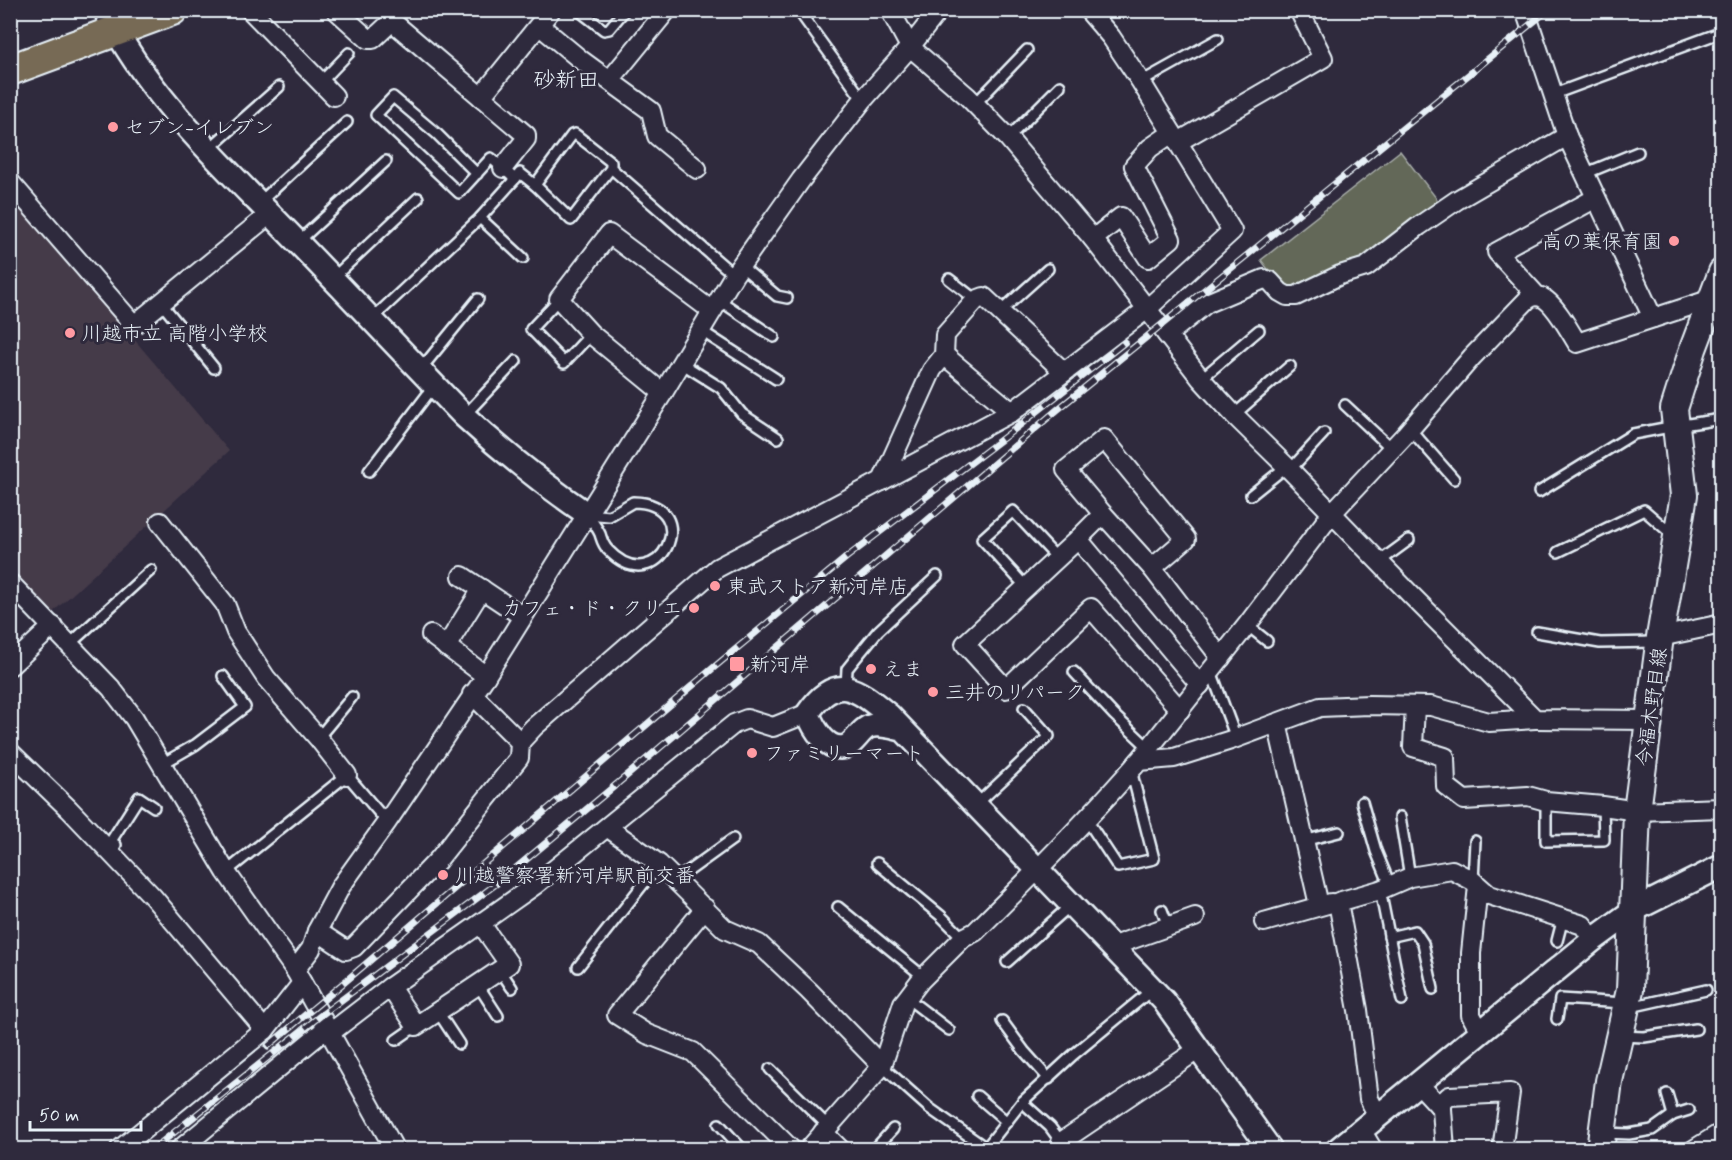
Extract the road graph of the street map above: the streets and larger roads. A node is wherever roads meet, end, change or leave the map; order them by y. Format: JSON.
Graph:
{"nodes":[{"id":1,"x":172,"y":10,"type":"edge"},
{"id":2,"x":250,"y":10,"type":"edge"},
{"id":3,"x":336,"y":10,"type":"edge"},
{"id":4,"x":551,"y":10,"type":"edge"},
{"id":5,"x":667,"y":10,"type":"edge"},
{"id":6,"x":890,"y":10,"type":"edge"},
{"id":7,"x":939,"y":10,"type":"edge"},
{"id":8,"x":1088,"y":10,"type":"edge"},
{"id":9,"x":1299,"y":10,"type":"edge"},
{"id":10,"x":1525,"y":10,"type":"edge"},
{"id":11,"x":110,"y":21,"type":"edge"},
{"id":12,"x":540,"y":26,"type":"junction"},
{"id":13,"x":910,"y":47,"type":"junction"},
{"id":14,"x":10,"y":70,"type":"edge"},
{"id":15,"x":610,"y":80,"type":"junction"},
{"id":16,"x":327,"y":89,"type":"road end"},
{"id":17,"x":481,"y":97,"type":"junction"},
{"id":18,"x":1567,"y":136,"type":"junction"},
{"id":19,"x":1175,"y":137,"type":"junction"},
{"id":20,"x":697,"y":169,"type":"dead end"},
{"id":21,"x":509,"y":173,"type":"road end"},
{"id":22,"x":10,"y":182,"type":"edge"},
{"id":23,"x":1596,"y":198,"type":"junction"},
{"id":24,"x":264,"y":209,"type":"junction"},
{"id":25,"x":1093,"y":239,"type":"junction"},
{"id":26,"x":1722,"y":272,"type":"edge"},
{"id":27,"x":1537,"y":296,"type":"junction"},
{"id":28,"x":1716,"y":298,"type":"edge"},
{"id":29,"x":716,"y":305,"type":"junction"},
{"id":30,"x":1147,"y":309,"type":"junction"},
{"id":31,"x":1653,"y":318,"type":"junction"},
{"id":32,"x":1167,"y":335,"type":"junction"},
{"id":33,"x":944,"y":355,"type":"junction"},
{"id":34,"x":1064,"y":372,"type":"junction"},
{"id":35,"x":663,"y":393,"type":"junction"},
{"id":36,"x":1012,"y":412,"type":"junction"},
{"id":37,"x":882,"y":481,"type":"junction"},
{"id":38,"x":1332,"y":513,"type":"junction"},
{"id":39,"x":587,"y":514,"type":"junction"},
{"id":40,"x":1104,"y":514,"type":"junction"},
{"id":41,"x":160,"y":522,"type":"dead end"},
{"id":42,"x":1078,"y":539,"type":"junction"},
{"id":43,"x":1152,"y":568,"type":"junction"},
{"id":44,"x":462,"y":576,"type":"dead end"},
{"id":45,"x":12,"y":586,"type":"edge"},
{"id":46,"x":482,"y":589,"type":"junction"},
{"id":47,"x":522,"y":616,"type":"junction"},
{"id":48,"x":1722,"y":624,"type":"edge"},
{"id":49,"x":53,"y":626,"type":"junction"},
{"id":50,"x":431,"y":635,"type":"dead end"},
{"id":51,"x":1660,"y":640,"type":"junction"},
{"id":52,"x":446,"y":647,"type":"junction"},
{"id":53,"x":1216,"y":664,"type":"junction"},
{"id":54,"x":10,"y":666,"type":"edge"},
{"id":55,"x":486,"y":676,"type":"junction"},
{"id":56,"x":1200,"y":685,"type":"junction"},
{"id":57,"x":472,"y":694,"type":"junction"},
{"id":58,"x":1416,"y":706,"type":"junction"},
{"id":59,"x":863,"y":707,"type":"junction"},
{"id":60,"x":1180,"y":710,"type":"junction"},
{"id":61,"x":808,"y":713,"type":"junction"},
{"id":62,"x":1535,"y":719,"type":"junction"},
{"id":63,"x":1649,"y":720,"type":"junction"},
{"id":64,"x":1277,"y":723,"type":"junction"},
{"id":65,"x":900,"y":729,"type":"junction"},
{"id":66,"x":520,"y":742,"type":"junction"},
{"id":67,"x":11,"y":752,"type":"edge"},
{"id":68,"x":1140,"y":760,"type":"junction"},
{"id":69,"x":347,"y":775,"type":"road end"},
{"id":70,"x":1722,"y":808,"type":"edge"},
{"id":71,"x":1637,"y":811,"type":"junction"},
{"id":72,"x":608,"y":828,"type":"junction"},
{"id":73,"x":1039,"y":869,"type":"junction"},
{"id":74,"x":1720,"y":872,"type":"edge"},
{"id":75,"x":1476,"y":883,"type":"junction"},
{"id":76,"x":1338,"y":902,"type":"junction"},
{"id":77,"x":1319,"y":905,"type":"junction"},
{"id":78,"x":705,"y":908,"type":"junction"},
{"id":79,"x":1634,"y":910,"type":"junction"},
{"id":80,"x":1195,"y":917,"type":"dead end"},
{"id":81,"x":1264,"y":922,"type":"dead end"},
{"id":82,"x":481,"y":924,"type":"junction"},
{"id":83,"x":317,"y":931,"type":"junction"},
{"id":84,"x":1593,"y":940,"type":"junction"},
{"id":85,"x":1113,"y":946,"type":"junction"},
{"id":86,"x":298,"y":977,"type":"junction"},
{"id":87,"x":390,"y":987,"type":"junction"},
{"id":88,"x":265,"y":1030,"type":"junction"},
{"id":89,"x":328,"y":1030,"type":"junction"},
{"id":90,"x":1480,"y":1032,"type":"junction"},
{"id":91,"x":1199,"y":1049,"type":"junction"},
{"id":92,"x":882,"y":1065,"type":"junction"},
{"id":93,"x":1418,"y":1083,"type":"junction"},
{"id":94,"x":1438,"y":1106,"type":"junction"},
{"id":95,"x":1370,"y":1123,"type":"junction"},
{"id":96,"x":826,"y":1129,"type":"junction"},
{"id":97,"x":1722,"y":1132,"type":"edge"},
{"id":98,"x":1602,"y":1141,"type":"edge"},
{"id":99,"x":1064,"y":1145,"type":"edge"},
{"id":100,"x":119,"y":1149,"type":"edge"},
{"id":101,"x":179,"y":1149,"type":"edge"},
{"id":102,"x":395,"y":1149,"type":"edge"},
{"id":103,"x":792,"y":1149,"type":"edge"},
{"id":104,"x":808,"y":1149,"type":"edge"},
{"id":105,"x":841,"y":1149,"type":"edge"},
{"id":106,"x":1271,"y":1149,"type":"edge"},
{"id":107,"x":1337,"y":1149,"type":"edge"},
{"id":108,"x":1373,"y":1149,"type":"edge"},
{"id":109,"x":1445,"y":1149,"type":"edge"},
{"id":110,"x":1503,"y":1149,"type":"edge"},
{"id":111,"x":1696,"y":1149,"type":"edge"}],
"edges":[{"from":1,"to":11,"type":"highway"},
{"from":2,"to":16,"type":"street"},
{"from":3,"to":17,"type":"street"},
{"from":4,"to":12,"type":"street"},
{"from":5,"to":15,"type":"street"},
{"from":6,"to":13,"type":"street"},
{"from":7,"to":13,"type":"street"},
{"from":8,"to":19,"type":"street"},
{"from":9,"to":19,"type":"street"},
{"from":10,"to":18,"type":"street"},
{"from":11,"to":14,"type":"highway"},
{"from":11,"to":24,"type":"street"},
{"from":12,"to":15,"type":"street"},
{"from":12,"to":17,"type":"street"},
{"from":13,"to":25,"type":"street"},
{"from":13,"to":29,"type":"street"},
{"from":15,"to":20,"type":"street"},
{"from":17,"to":21,"type":"street"},
{"from":18,"to":23,"type":"street"},
{"from":18,"to":32,"type":"street"},
{"from":19,"to":25,"type":"street"},
{"from":19,"to":30,"type":"street"},
{"from":22,"to":24,"type":"street"},
{"from":23,"to":27,"type":"street"},
{"from":23,"to":31,"type":"street"},
{"from":24,"to":39,"type":"street"},
{"from":25,"to":30,"type":"street"},
{"from":26,"to":28,"type":"main road","name":"今福木野目線"},
{"from":27,"to":31,"type":"street"},
{"from":27,"to":38,"type":"street"},
{"from":28,"to":31,"type":"street"},
{"from":28,"to":51,"type":"main road","name":"今福木野目線"},
{"from":29,"to":35,"type":"street"},
{"from":29,"to":35,"type":"street"},
{"from":30,"to":32,"type":"street"},
{"from":30,"to":34,"type":"street"},
{"from":32,"to":38,"type":"street"},
{"from":33,"to":34,"type":"street"},
{"from":33,"to":36,"type":"street"},
{"from":33,"to":37,"type":"street"},
{"from":34,"to":36,"type":"street"},
{"from":35,"to":39,"type":"street"},
{"from":36,"to":37,"type":"street"},
{"from":37,"to":66,"type":"street"},
{"from":38,"to":53,"type":"street"},
{"from":38,"to":62,"type":"street"},
{"from":39,"to":47,"type":"street"},
{"from":40,"to":42,"type":"street"},
{"from":40,"to":43,"type":"street"},
{"from":40,"to":43,"type":"street"},
{"from":41,"to":69,"type":"street"},
{"from":42,"to":56,"type":"street"},
{"from":42,"to":60,"type":"street"},
{"from":43,"to":53,"type":"street"},
{"from":44,"to":46,"type":"street"},
{"from":45,"to":49,"type":"street"},
{"from":46,"to":47,"type":"street"},
{"from":46,"to":52,"type":"street"},
{"from":47,"to":55,"type":"street"},
{"from":48,"to":51,"type":"street"},
{"from":49,"to":54,"type":"street"},
{"from":49,"to":86,"type":"street"},
{"from":50,"to":52,"type":"street"},
{"from":51,"to":63,"type":"main road","name":"今福木野目線"},
{"from":52,"to":55,"type":"street"},
{"from":53,"to":56,"type":"street"},
{"from":55,"to":57,"type":"street"},
{"from":56,"to":60,"type":"street"},
{"from":57,"to":66,"type":"street"},
{"from":57,"to":83,"type":"street"},
{"from":58,"to":62,"type":"street"},
{"from":58,"to":64,"type":"street"},
{"from":58,"to":71,"type":"street"},
{"from":59,"to":61,"type":"street"},
{"from":59,"to":61,"type":"street"},
{"from":59,"to":65,"type":"street"},
{"from":59,"to":65,"type":"street"},
{"from":60,"to":68,"type":"street"},
{"from":61,"to":72,"type":"street"},
{"from":62,"to":63,"type":"street"},
{"from":63,"to":71,"type":"main road","name":"今福木野目線"},
{"from":64,"to":68,"type":"street"},
{"from":64,"to":77,"type":"street"},
{"from":65,"to":73,"type":"street"},
{"from":66,"to":83,"type":"street"},
{"from":67,"to":88,"type":"street"},
{"from":68,"to":73,"type":"street"},
{"from":70,"to":71,"type":"street"},
{"from":71,"to":79,"type":"main road","name":"今福木野目線"},
{"from":72,"to":78,"type":"street"},
{"from":72,"to":82,"type":"street"},
{"from":73,"to":85,"type":"street"},
{"from":73,"to":92,"type":"street"},
{"from":74,"to":79,"type":"street"},
{"from":75,"to":76,"type":"street"},
{"from":75,"to":84,"type":"street"},
{"from":75,"to":90,"type":"street"},
{"from":76,"to":77,"type":"street"},
{"from":76,"to":95,"type":"street"},
{"from":77,"to":81,"type":"street"},
{"from":78,"to":92,"type":"street"},
{"from":78,"to":103,"type":"street"},
{"from":79,"to":84,"type":"street"},
{"from":79,"to":98,"type":"main road","name":"今福木野目線"},
{"from":80,"to":85,"type":"street"},
{"from":82,"to":87,"type":"street"},
{"from":82,"to":87,"type":"street"},
{"from":83,"to":86,"type":"street"},
{"from":84,"to":90,"type":"street"},
{"from":85,"to":91,"type":"street"},
{"from":86,"to":88,"type":"street"},
{"from":86,"to":89,"type":"street"},
{"from":87,"to":89,"type":"street"},
{"from":88,"to":100,"type":"street"},
{"from":89,"to":101,"type":"street"},
{"from":89,"to":102,"type":"street"},
{"from":90,"to":93,"type":"street"},
{"from":91,"to":99,"type":"street"},
{"from":91,"to":106,"type":"street"},
{"from":92,"to":96,"type":"street"},
{"from":93,"to":94,"type":"street"},
{"from":93,"to":95,"type":"street"},
{"from":94,"to":109,"type":"street"},
{"from":94,"to":110,"type":"street"},
{"from":95,"to":107,"type":"street"},
{"from":95,"to":108,"type":"street"},
{"from":96,"to":104,"type":"street"},
{"from":96,"to":105,"type":"street"},
{"from":97,"to":111,"type":"street"}]}
